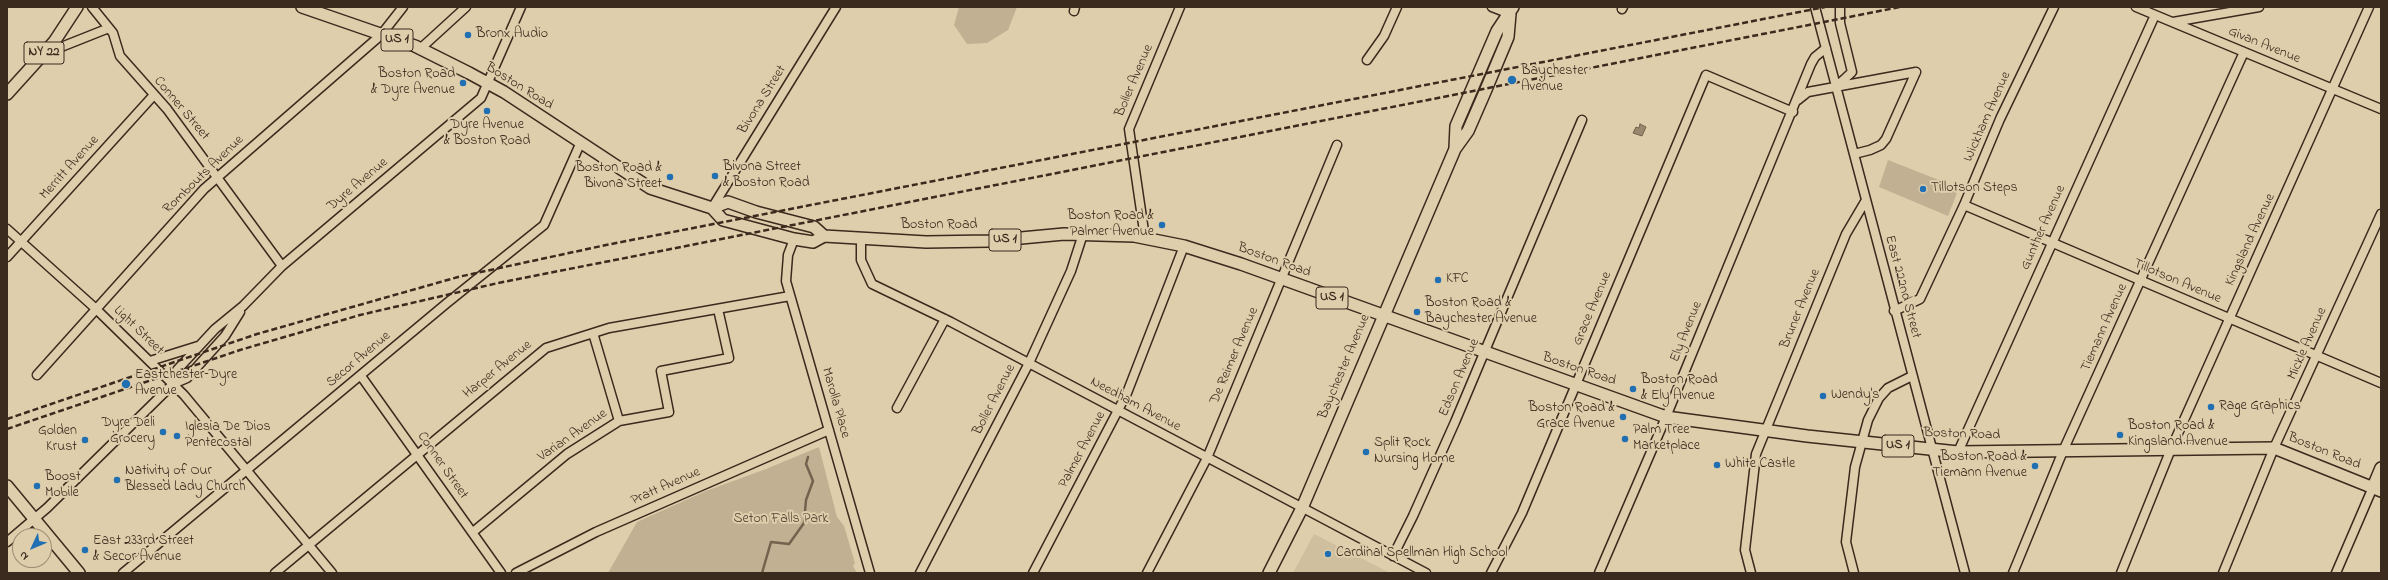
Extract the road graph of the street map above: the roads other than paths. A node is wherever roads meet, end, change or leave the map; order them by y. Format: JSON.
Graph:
{"nodes":[{"id":1,"x":77,"y":7,"type":"edge"},
{"id":2,"x":92,"y":7,"type":"edge"},
{"id":3,"x":302,"y":7,"type":"edge"},
{"id":4,"x":403,"y":7,"type":"edge"},
{"id":5,"x":466,"y":7,"type":"edge"},
{"id":6,"x":521,"y":7,"type":"edge"},
{"id":7,"x":836,"y":7,"type":"edge"},
{"id":8,"x":1180,"y":7,"type":"edge"},
{"id":9,"x":1397,"y":7,"type":"edge"},
{"id":10,"x":1492,"y":7,"type":"edge"},
{"id":11,"x":1815,"y":7,"type":"edge"},
{"id":12,"x":1840,"y":7,"type":"edge"},
{"id":13,"x":2054,"y":7,"type":"edge"},
{"id":14,"x":2136,"y":7,"type":"edge"},
{"id":15,"x":2259,"y":7,"type":"edge"},
{"id":16,"x":2369,"y":7,"type":"edge"},
{"id":17,"x":1511,"y":11,"type":"edge"},
{"id":18,"x":2155,"y":15,"type":"junction"},
{"id":19,"x":2173,"y":22,"type":"junction"},
{"id":20,"x":109,"y":28,"type":"junction"},
{"id":21,"x":381,"y":35,"type":"junction"},
{"id":22,"x":1826,"y":48,"type":"junction"},
{"id":23,"x":420,"y":49,"type":"junction"},
{"id":24,"x":2244,"y":52,"type":"junction"},
{"id":25,"x":43,"y":54,"type":"junction"},
{"id":26,"x":1367,"y":60,"type":"dead end"},
{"id":27,"x":487,"y":84,"type":"junction"},
{"id":28,"x":1836,"y":87,"type":"junction"},
{"id":29,"x":2334,"y":88,"type":"junction"},
{"id":30,"x":7,"y":94,"type":"edge"},
{"id":31,"x":153,"y":96,"type":"junction"},
{"id":32,"x":1797,"y":101,"type":"junction"},
{"id":33,"x":2381,"y":109,"type":"edge"},
{"id":34,"x":1793,"y":112,"type":"junction"},
{"id":35,"x":1582,"y":120,"type":"dead end"},
{"id":36,"x":580,"y":144,"type":"junction"},
{"id":37,"x":1337,"y":145,"type":"dead end"},
{"id":38,"x":1854,"y":154,"type":"junction"},
{"id":39,"x":217,"y":176,"type":"junction"},
{"id":40,"x":1866,"y":200,"type":"junction"},
{"id":41,"x":1964,"y":205,"type":"junction"},
{"id":42,"x":712,"y":208,"type":"junction"},
{"id":43,"x":2381,"y":214,"type":"edge"},
{"id":44,"x":7,"y":229,"type":"edge"},
{"id":45,"x":1083,"y":234,"type":"junction"},
{"id":46,"x":824,"y":236,"type":"junction"},
{"id":47,"x":1145,"y":238,"type":"junction"},
{"id":48,"x":794,"y":239,"type":"junction"},
{"id":49,"x":861,"y":239,"type":"junction"},
{"id":50,"x":21,"y":242,"type":"junction"},
{"id":51,"x":2052,"y":242,"type":"junction"},
{"id":52,"x":1184,"y":246,"type":"junction"},
{"id":53,"x":7,"y":257,"type":"edge"},
{"id":54,"x":282,"y":266,"type":"junction"},
{"id":55,"x":1282,"y":280,"type":"junction"},
{"id":56,"x":2140,"y":281,"type":"junction"},
{"id":57,"x":790,"y":296,"type":"junction"},
{"id":58,"x":243,"y":306,"type":"junction"},
{"id":59,"x":95,"y":308,"type":"junction"},
{"id":60,"x":718,"y":309,"type":"junction"},
{"id":61,"x":1894,"y":311,"type":"junction"},
{"id":62,"x":1383,"y":315,"type":"junction"},
{"id":63,"x":2229,"y":318,"type":"junction"},
{"id":64,"x":945,"y":319,"type":"junction"},
{"id":65,"x":593,"y":333,"type":"junction"},
{"id":66,"x":201,"y":345,"type":"junction"},
{"id":67,"x":1485,"y":352,"type":"junction"},
{"id":68,"x":2318,"y":355,"type":"junction"},
{"id":69,"x":150,"y":361,"type":"junction"},
{"id":70,"x":1028,"y":363,"type":"junction"},
{"id":71,"x":37,"y":375,"type":"dead end"},
{"id":72,"x":361,"y":376,"type":"junction"},
{"id":73,"x":1912,"y":376,"type":"junction"},
{"id":74,"x":2381,"y":382,"type":"edge"},
{"id":75,"x":173,"y":384,"type":"junction"},
{"id":76,"x":1576,"y":385,"type":"junction"},
{"id":77,"x":897,"y":408,"type":"dead end"},
{"id":78,"x":1118,"y":412,"type":"junction"},
{"id":79,"x":1666,"y":417,"type":"junction"},
{"id":80,"x":619,"y":422,"type":"junction"},
{"id":81,"x":829,"y":430,"type":"junction"},
{"id":82,"x":1766,"y":431,"type":"junction"},
{"id":83,"x":1863,"y":442,"type":"junction"},
{"id":84,"x":2274,"y":448,"type":"junction"},
{"id":85,"x":1933,"y":450,"type":"junction"},
{"id":86,"x":2171,"y":450,"type":"junction"},
{"id":87,"x":2064,"y":451,"type":"junction"},
{"id":88,"x":1958,"y":452,"type":"junction"},
{"id":89,"x":417,"y":453,"type":"junction"},
{"id":90,"x":1207,"y":458,"type":"junction"},
{"id":91,"x":2381,"y":468,"type":"edge"},
{"id":92,"x":247,"y":470,"type":"junction"},
{"id":93,"x":7,"y":486,"type":"edge"},
{"id":94,"x":2377,"y":489,"type":"edge"},
{"id":95,"x":1302,"y":508,"type":"junction"},
{"id":96,"x":35,"y":519,"type":"junction"},
{"id":97,"x":473,"y":532,"type":"junction"},
{"id":98,"x":7,"y":542,"type":"edge"},
{"id":99,"x":308,"y":545,"type":"junction"},
{"id":100,"x":1393,"y":556,"type":"junction"},
{"id":101,"x":79,"y":573,"type":"edge"},
{"id":102,"x":123,"y":573,"type":"edge"},
{"id":103,"x":275,"y":573,"type":"edge"},
{"id":104,"x":332,"y":573,"type":"edge"},
{"id":105,"x":501,"y":573,"type":"edge"},
{"id":106,"x":516,"y":573,"type":"edge"},
{"id":107,"x":870,"y":573,"type":"edge"},
{"id":108,"x":920,"y":573,"type":"edge"},
{"id":109,"x":1033,"y":573,"type":"edge"},
{"id":110,"x":1147,"y":573,"type":"edge"},
{"id":111,"x":1269,"y":573,"type":"edge"},
{"id":112,"x":1426,"y":573,"type":"edge"},
{"id":113,"x":1491,"y":573,"type":"edge"},
{"id":114,"x":1599,"y":573,"type":"edge"},
{"id":115,"x":1751,"y":573,"type":"edge"},
{"id":116,"x":1854,"y":573,"type":"edge"},
{"id":117,"x":1966,"y":573,"type":"edge"},
{"id":118,"x":2013,"y":573,"type":"edge"},
{"id":119,"x":2121,"y":573,"type":"edge"},
{"id":120,"x":2223,"y":573,"type":"edge"},
{"id":121,"x":2336,"y":573,"type":"edge"}],
"edges":[{"from":1,"to":25,"type":"main road","number":"NY 22"},
{"from":2,"to":20,"type":"street","name":"Conner Street"},
{"from":3,"to":21,"type":"main road","name":"Boston Road","number":"US 1"},
{"from":4,"to":21,"type":"street","name":"Rombouts Avenue"},
{"from":5,"to":23,"type":"street"},
{"from":6,"to":27,"type":"street","name":"Dyre Avenue"},
{"from":7,"to":42,"type":"street","name":"Bivona Street"},
{"from":8,"to":47,"type":"street","name":"Boller Avenue"},
{"from":9,"to":26,"type":"street"},
{"from":10,"to":17,"type":"street"},
{"from":11,"to":22,"type":"street","name":"East 222nd Street"},
{"from":12,"to":28,"type":"street"},
{"from":13,"to":41,"type":"street","name":"Wickham Avenue"},
{"from":14,"to":18,"type":"street","name":"Givan Avenue"},
{"from":15,"to":19,"type":"street"},
{"from":16,"to":29,"type":"street","name":"Kingsland Avenue"},
{"from":17,"to":62,"type":"main road","name":"Baychester Avenue"},
{"from":18,"to":19,"type":"street","name":"Givan Avenue"},
{"from":18,"to":51,"type":"street","name":"Gunther Avenue"},
{"from":19,"to":24,"type":"street","name":"Givan Avenue"},
{"from":20,"to":25,"type":"street"},
{"from":20,"to":31,"type":"street","name":"Conner Street"},
{"from":21,"to":23,"type":"main road","name":"Boston Road","number":"US 1"},
{"from":21,"to":39,"type":"street","name":"Rombouts Avenue"},
{"from":22,"to":28,"type":"street","name":"East 222nd Street"},
{"from":22,"to":32,"type":"street","name":"Ely Avenue"},
{"from":23,"to":27,"type":"main road","name":"Boston Road","number":"US 1"},
{"from":24,"to":29,"type":"street","name":"Givan Avenue"},
{"from":24,"to":56,"type":"street","name":"Tiemann Avenue"},
{"from":25,"to":30,"type":"main road","number":"NY 22"},
{"from":27,"to":36,"type":"main road","name":"Boston Road","number":"US 1"},
{"from":27,"to":54,"type":"street","name":"Dyre Avenue"},
{"from":28,"to":32,"type":"street"},
{"from":28,"to":38,"type":"street","name":"East 222nd Street"},
{"from":28,"to":38,"type":"street"},
{"from":29,"to":33,"type":"street","name":"Givan Avenue"},
{"from":29,"to":63,"type":"street","name":"Kingsland Avenue"},
{"from":31,"to":39,"type":"street","name":"Conner Street"},
{"from":31,"to":50,"type":"street","name":"Merritt Avenue"},
{"from":32,"to":34,"type":"street","name":"Ely Avenue"},
{"from":34,"to":76,"type":"street","name":"Grace Avenue"},
{"from":34,"to":79,"type":"street","name":"Ely Avenue"},
{"from":35,"to":67,"type":"street","name":"Edson Avenue"},
{"from":36,"to":42,"type":"main road","name":"Boston Road","number":"US 1"},
{"from":36,"to":72,"type":"street","name":"Secor Avenue"},
{"from":37,"to":55,"type":"street","name":"De Reimer Avenue"},
{"from":38,"to":40,"type":"street","name":"East 222nd Street"},
{"from":39,"to":54,"type":"street","name":"Conner Street"},
{"from":39,"to":59,"type":"street","name":"Rombouts Avenue"},
{"from":40,"to":61,"type":"street","name":"East 222nd Street"},
{"from":40,"to":82,"type":"street","name":"Bruner Avenue"},
{"from":41,"to":51,"type":"street","name":"Tillotson Avenue"},
{"from":41,"to":61,"type":"street","name":"Wickham Avenue"},
{"from":42,"to":46,"type":"main road","name":"Boston Road","number":"US 1"},
{"from":42,"to":48,"type":"main road","name":"Boston Road","number":"US 1"},
{"from":43,"to":68,"type":"street","name":"Mickle Avenue"},
{"from":44,"to":50,"type":"street","name":"Light Street"},
{"from":45,"to":47,"type":"main road","name":"Boston Road","number":"US 1"},
{"from":45,"to":49,"type":"main road","name":"Boston Road","number":"US 1"},
{"from":45,"to":70,"type":"street","name":"Boller Avenue"},
{"from":46,"to":48,"type":"main road","name":"Boston Road","number":"US 1"},
{"from":46,"to":49,"type":"main road","name":"Boston Road","number":"US 1"},
{"from":47,"to":52,"type":"main road","name":"Boston Road","number":"US 1"},
{"from":48,"to":57,"type":"street","name":"Marolla Place"},
{"from":49,"to":64,"type":"street","name":"Needham Avenue"},
{"from":50,"to":53,"type":"street","name":"Merritt Avenue"},
{"from":50,"to":59,"type":"street","name":"Light Street"},
{"from":51,"to":56,"type":"street","name":"Tillotson Avenue"},
{"from":51,"to":88,"type":"street","name":"Gunther Avenue"},
{"from":52,"to":55,"type":"main road","name":"Boston Road","number":"US 1"},
{"from":52,"to":78,"type":"street","name":"Palmer Avenue"},
{"from":54,"to":58,"type":"street","name":"Dyre Avenue"},
{"from":55,"to":62,"type":"main road","name":"Boston Road","number":"US 1"},
{"from":55,"to":90,"type":"street","name":"De Reimer Avenue"},
{"from":56,"to":63,"type":"street","name":"Tillotson Avenue"},
{"from":56,"to":87,"type":"street","name":"Tiemann Avenue"},
{"from":57,"to":60,"type":"street","name":"Harper Avenue"},
{"from":57,"to":81,"type":"street","name":"Marolla Place"},
{"from":58,"to":66,"type":"street","name":"Dyre Avenue"},
{"from":58,"to":75,"type":"street","name":"Dyre Avenue"},
{"from":59,"to":69,"type":"street","name":"Light Street"},
{"from":59,"to":71,"type":"street","name":"Rombouts Avenue"},
{"from":60,"to":65,"type":"street","name":"Harper Avenue"},
{"from":60,"to":80,"type":"street"},
{"from":61,"to":73,"type":"street","name":"East 222nd Street"},
{"from":62,"to":67,"type":"main road","name":"Boston Road","number":"US 1"},
{"from":62,"to":95,"type":"main road","name":"Baychester Avenue"},
{"from":63,"to":68,"type":"street","name":"Tillotson Avenue"},
{"from":63,"to":86,"type":"street","name":"Kingsland Avenue"},
{"from":64,"to":70,"type":"street","name":"Needham Avenue"},
{"from":64,"to":77,"type":"street"},
{"from":65,"to":80,"type":"street","name":"Varian Avenue"},
{"from":65,"to":89,"type":"street","name":"Harper Avenue"},
{"from":66,"to":69,"type":"street"},
{"from":66,"to":75,"type":"street","name":"Dyre Avenue"},
{"from":67,"to":76,"type":"main road","name":"Boston Road","number":"US 1"},
{"from":67,"to":100,"type":"street","name":"Edson Avenue"},
{"from":68,"to":74,"type":"street","name":"Tillotson Avenue"},
{"from":68,"to":84,"type":"street","name":"Mickle Avenue"},
{"from":69,"to":75,"type":"street","name":"Light Street"},
{"from":70,"to":78,"type":"street","name":"Needham Avenue"},
{"from":70,"to":108,"type":"street","name":"Boller Avenue"},
{"from":72,"to":89,"type":"street","name":"Conner Street"},
{"from":72,"to":92,"type":"street","name":"Secor Avenue"},
{"from":73,"to":83,"type":"street"},
{"from":73,"to":85,"type":"street","name":"East 222nd Street"},
{"from":75,"to":92,"type":"street","name":"Light Street"},
{"from":75,"to":96,"type":"street","name":"Dyre Avenue"},
{"from":76,"to":79,"type":"main road","name":"Boston Road","number":"US 1"},
{"from":76,"to":113,"type":"street","name":"Grace Avenue"},
{"from":78,"to":90,"type":"street","name":"Needham Avenue"},
{"from":78,"to":109,"type":"street","name":"Palmer Avenue"},
{"from":79,"to":82,"type":"main road","name":"Boston Road","number":"US 1"},
{"from":79,"to":114,"type":"street","name":"Ely Avenue"},
{"from":80,"to":97,"type":"street","name":"Varian Avenue"},
{"from":81,"to":106,"type":"street","name":"Pratt Avenue"},
{"from":81,"to":107,"type":"street","name":"Marolla Place"},
{"from":82,"to":83,"type":"main road","name":"Boston Road","number":"US 1"},
{"from":82,"to":115,"type":"street","name":"Bruner Avenue"},
{"from":83,"to":85,"type":"main road","name":"Boston Road","number":"US 1"},
{"from":83,"to":116,"type":"street"},
{"from":84,"to":86,"type":"main road","name":"Boston Road","number":"US 1"},
{"from":84,"to":94,"type":"main road","name":"Boston Road","number":"US 1"},
{"from":84,"to":120,"type":"street","name":"Mickle Avenue"},
{"from":85,"to":88,"type":"main road","name":"Boston Road","number":"US 1"},
{"from":85,"to":117,"type":"street","name":"East 222nd Street"},
{"from":86,"to":87,"type":"main road","name":"Boston Road","number":"US 1"},
{"from":86,"to":119,"type":"street","name":"Kingsland Avenue"},
{"from":87,"to":88,"type":"main road","name":"Boston Road","number":"US 1"},
{"from":87,"to":118,"type":"street","name":"Tiemann Avenue"},
{"from":89,"to":97,"type":"street","name":"Conner Street"},
{"from":89,"to":99,"type":"street","name":"Harper Avenue"},
{"from":90,"to":95,"type":"street","name":"Needham Avenue"},
{"from":90,"to":110,"type":"street","name":"De Reimer Avenue"},
{"from":91,"to":94,"type":"main road"},
{"from":92,"to":99,"type":"street","name":"Light Street"},
{"from":92,"to":102,"type":"street","name":"Secor Avenue"},
{"from":93,"to":96,"type":"main road"},
{"from":94,"to":121,"type":"street"},
{"from":95,"to":100,"type":"street","name":"Needham Avenue"},
{"from":95,"to":111,"type":"main road","name":"Baychester Avenue"},
{"from":96,"to":98,"type":"street","name":"Dyre Avenue"},
{"from":96,"to":101,"type":"main road"},
{"from":97,"to":105,"type":"street","name":"Conner Street"},
{"from":99,"to":103,"type":"street","name":"Harper Avenue"},
{"from":99,"to":104,"type":"street","name":"Light Street"},
{"from":100,"to":112,"type":"street","name":"Needham Avenue"}]}
